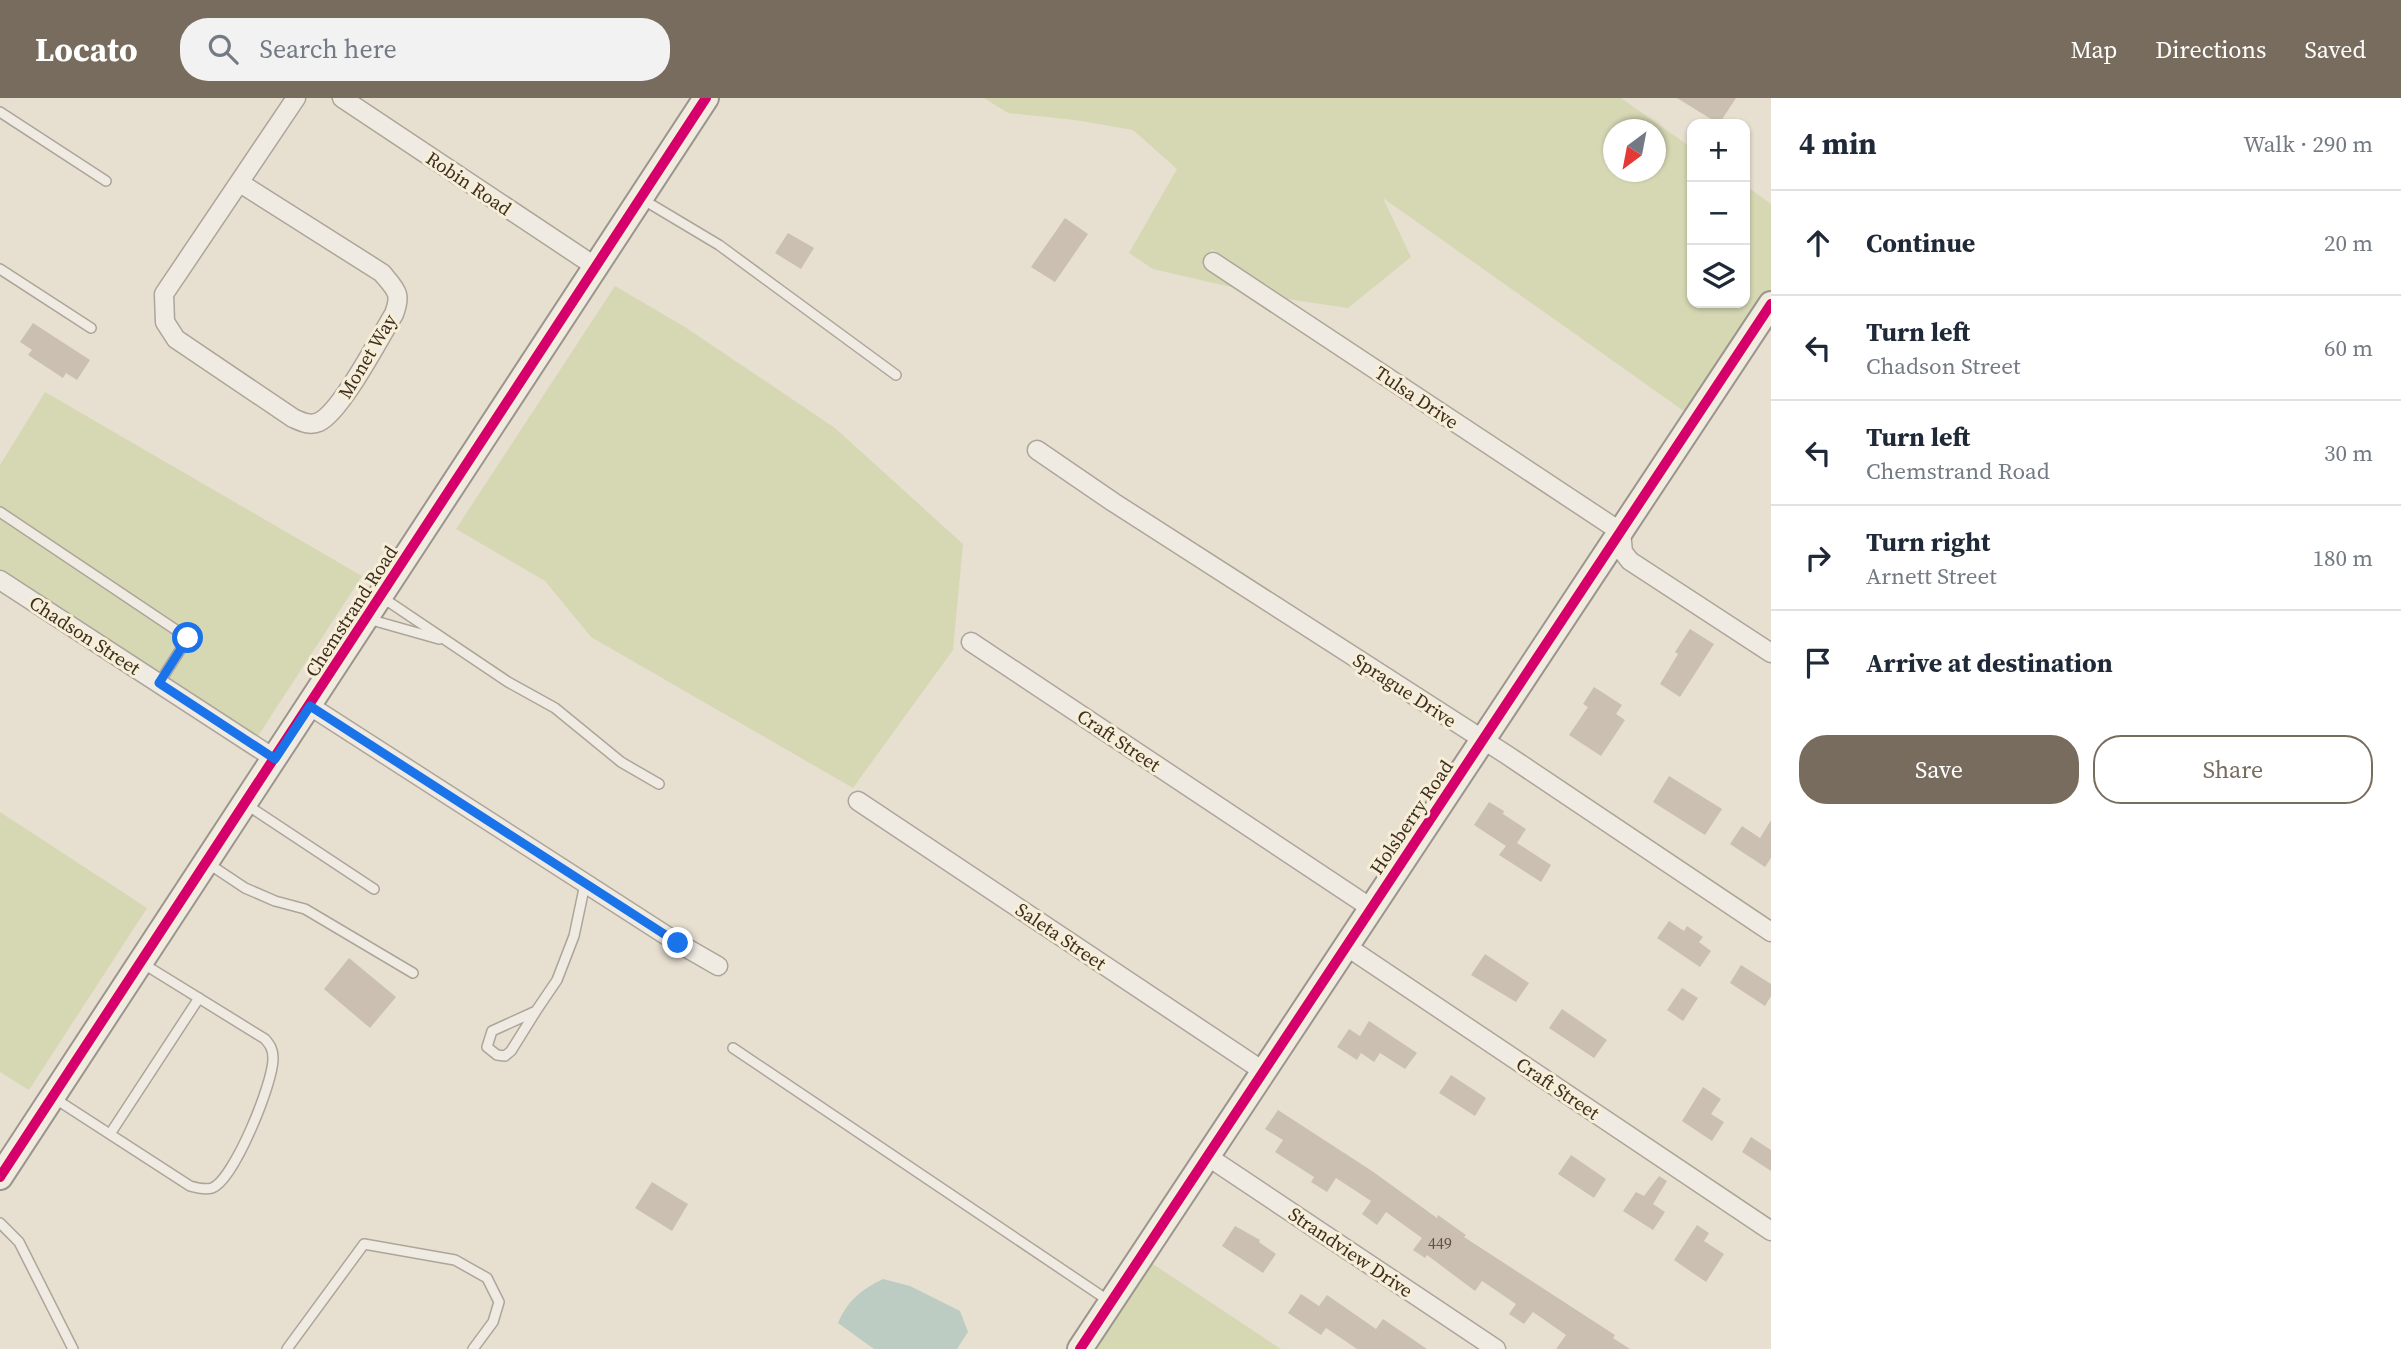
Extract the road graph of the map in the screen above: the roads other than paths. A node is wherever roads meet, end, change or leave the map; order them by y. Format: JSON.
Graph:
{"nodes":[{"id":1,"x":296,"y":98,"type":"edge"},
{"id":2,"x":342,"y":98,"type":"edge"},
{"id":3,"x":706,"y":98,"type":"edge"},
{"id":4,"x":0,"y":112,"type":"edge"},
{"id":5,"x":106,"y":181,"type":"dead end"},
{"id":6,"x":240,"y":183,"type":"junction"},
{"id":7,"x":641,"y":198,"type":"junction"},
{"id":8,"x":1213,"y":262,"type":"dead end"},
{"id":9,"x":596,"y":267,"type":"junction"},
{"id":10,"x":0,"y":269,"type":"edge"},
{"id":11,"x":1767,"y":318,"type":"edge"},
{"id":12,"x":91,"y":328,"type":"dead end"},
{"id":13,"x":896,"y":375,"type":"dead end"},
{"id":14,"x":1037,"y":450,"type":"dead end"},
{"id":15,"x":0,"y":512,"type":"edge"},
{"id":16,"x":1621,"y":532,"type":"junction"},
{"id":17,"x":0,"y":580,"type":"edge"},
{"id":18,"x":371,"y":612,"type":"junction"},
{"id":19,"x":447,"y":641,"type":"junction"},
{"id":20,"x":971,"y":642,"type":"dead end"},
{"id":21,"x":1771,"y":653,"type":"edge"},
{"id":22,"x":159,"y":683,"type":"junction"},
{"id":23,"x":310,"y":706,"type":"junction"},
{"id":24,"x":1483,"y":740,"type":"junction"},
{"id":25,"x":275,"y":759,"type":"junction"},
{"id":26,"x":659,"y":784,"type":"dead end"},
{"id":27,"x":858,"y":801,"type":"dead end"},
{"id":28,"x":245,"y":804,"type":"junction"},
{"id":29,"x":207,"y":862,"type":"junction"},
{"id":30,"x":585,"y":884,"type":"junction"},
{"id":31,"x":374,"y":889,"type":"dead end"},
{"id":32,"x":1371,"y":908,"type":"junction"},
{"id":33,"x":1771,"y":932,"type":"edge"},
{"id":34,"x":1346,"y":946,"type":"junction"},
{"id":35,"x":141,"y":962,"type":"junction"},
{"id":36,"x":718,"y":966,"type":"dead end"},
{"id":37,"x":413,"y":973,"type":"dead end"},
{"id":38,"x":199,"y":998,"type":"junction"},
{"id":39,"x":536,"y":1011,"type":"junction"},
{"id":40,"x":733,"y":1048,"type":"dead end"},
{"id":41,"x":1263,"y":1071,"type":"junction"},
{"id":42,"x":52,"y":1097,"type":"junction"},
{"id":43,"x":110,"y":1134,"type":"junction"},
{"id":44,"x":1207,"y":1156,"type":"junction"},
{"id":45,"x":0,"y":1177,"type":"edge"},
{"id":46,"x":0,"y":1223,"type":"edge"},
{"id":47,"x":1771,"y":1231,"type":"edge"},
{"id":48,"x":1110,"y":1302,"type":"junction"},
{"id":49,"x":73,"y":1349,"type":"edge"},
{"id":50,"x":286,"y":1349,"type":"edge"},
{"id":51,"x":473,"y":1349,"type":"edge"},
{"id":52,"x":1080,"y":1349,"type":"edge"},
{"id":53,"x":1496,"y":1349,"type":"edge"}],
"edges":[{"from":1,"to":6,"type":"street","name":"Monet Way"},
{"from":2,"to":9,"type":"street","name":"Robin Road"},
{"from":3,"to":7,"type":"street","name":"Chemstrand Road"},
{"from":4,"to":5,"type":"lane"},
{"from":6,"to":6,"type":"street","name":"Monet Way"},
{"from":7,"to":9,"type":"street","name":"Chemstrand Road"},
{"from":7,"to":13,"type":"lane"},
{"from":8,"to":16,"type":"street","name":"Tulsa Drive"},
{"from":9,"to":18,"type":"street","name":"Chemstrand Road"},
{"from":10,"to":12,"type":"lane"},
{"from":11,"to":16,"type":"street","name":"Holsberry Road"},
{"from":14,"to":24,"type":"street","name":"Sprague Drive"},
{"from":15,"to":22,"type":"lane"},
{"from":16,"to":21,"type":"street"},
{"from":16,"to":24,"type":"street","name":"Holsberry Road"},
{"from":17,"to":22,"type":"street","name":"Chadson Street"},
{"from":18,"to":19,"type":"lane"},
{"from":18,"to":19,"type":"lane"},
{"from":18,"to":23,"type":"street","name":"Chemstrand Road"},
{"from":19,"to":26,"type":"lane"},
{"from":20,"to":32,"type":"street","name":"Craft Street"},
{"from":22,"to":25,"type":"street","name":"Chadson Street"},
{"from":23,"to":25,"type":"street","name":"Chemstrand Road"},
{"from":23,"to":30,"type":"street"},
{"from":24,"to":32,"type":"street","name":"Holsberry Road"},
{"from":24,"to":33,"type":"street","name":"Sprague Drive"},
{"from":25,"to":28,"type":"street","name":"Chemstrand Road"},
{"from":27,"to":41,"type":"street","name":"Saleta Street"},
{"from":28,"to":29,"type":"street","name":"Chemstrand Road"},
{"from":28,"to":31,"type":"lane"},
{"from":29,"to":35,"type":"street","name":"Chemstrand Road"},
{"from":29,"to":37,"type":"lane"},
{"from":30,"to":36,"type":"street"},
{"from":30,"to":39,"type":"lane"},
{"from":32,"to":34,"type":"street","name":"Holsberry Road"},
{"from":34,"to":41,"type":"street","name":"Holsberry Road"},
{"from":34,"to":47,"type":"street","name":"Craft Street"},
{"from":35,"to":38,"type":"lane"},
{"from":35,"to":42,"type":"street","name":"Chemstrand Road"},
{"from":38,"to":43,"type":"lane"},
{"from":38,"to":43,"type":"lane"},
{"from":39,"to":39,"type":"lane"},
{"from":40,"to":48,"type":"lane"},
{"from":41,"to":44,"type":"street","name":"Holsberry Road"},
{"from":42,"to":43,"type":"lane"},
{"from":42,"to":45,"type":"street","name":"Chemstrand Road"},
{"from":44,"to":48,"type":"street","name":"Holsberry Road"},
{"from":44,"to":53,"type":"street","name":"Strandview Drive"},
{"from":46,"to":49,"type":"lane"},
{"from":48,"to":52,"type":"street","name":"Holsberry Road"},
{"from":50,"to":51,"type":"lane"}]}
